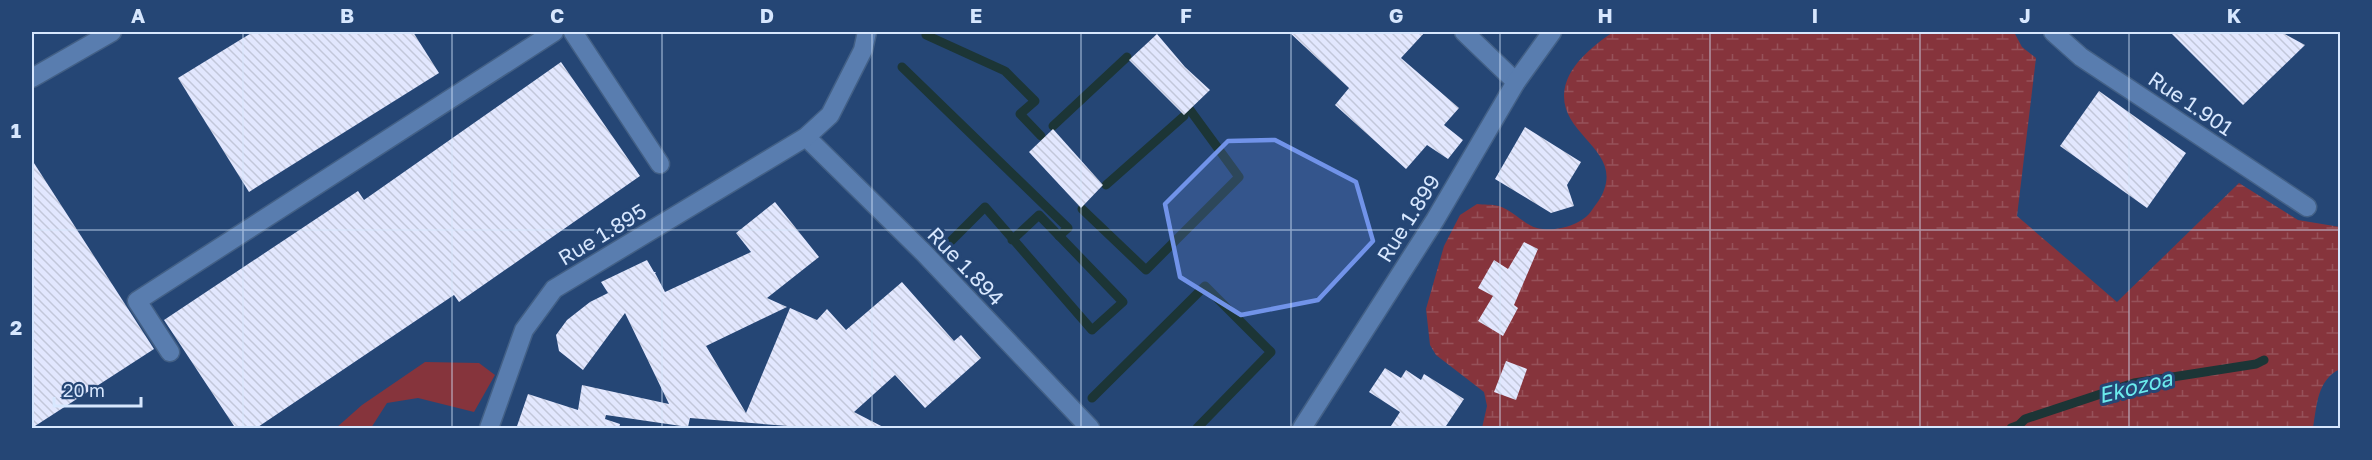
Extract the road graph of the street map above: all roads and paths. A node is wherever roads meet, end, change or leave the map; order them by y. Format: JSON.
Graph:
{"nodes":[{"id":1,"x":112,"y":32,"type":"edge"},
{"id":2,"x":554,"y":32,"type":"edge"},
{"id":3,"x":573,"y":32,"type":"edge"},
{"id":4,"x":867,"y":32,"type":"edge"},
{"id":5,"x":1464,"y":32,"type":"edge"},
{"id":6,"x":1552,"y":32,"type":"edge"},
{"id":7,"x":2053,"y":32,"type":"edge"},
{"id":8,"x":32,"y":78,"type":"edge"},
{"id":9,"x":1516,"y":82,"type":"junction"},
{"id":10,"x":806,"y":137,"type":"junction"},
{"id":11,"x":660,"y":164,"type":"dead end"},
{"id":12,"x":2307,"y":207,"type":"dead end"},
{"id":13,"x":170,"y":352,"type":"dead end"},
{"id":14,"x":489,"y":429,"type":"edge"},
{"id":15,"x":1090,"y":429,"type":"edge"},
{"id":16,"x":1302,"y":429,"type":"edge"}],
"edges":[{"from":1,"to":8,"type":"street"},
{"from":2,"to":13,"type":"street"},
{"from":3,"to":11,"type":"street"},
{"from":4,"to":10,"type":"street","name":"Rue 1.895"},
{"from":5,"to":9,"type":"street"},
{"from":6,"to":9,"type":"street","name":"Rue 1.899"},
{"from":7,"to":12,"type":"street","name":"Rue 1.901"},
{"from":9,"to":16,"type":"street","name":"Rue 1.899"},
{"from":10,"to":14,"type":"street","name":"Rue 1.895"},
{"from":10,"to":15,"type":"street","name":"Rue 1.894"}]}
